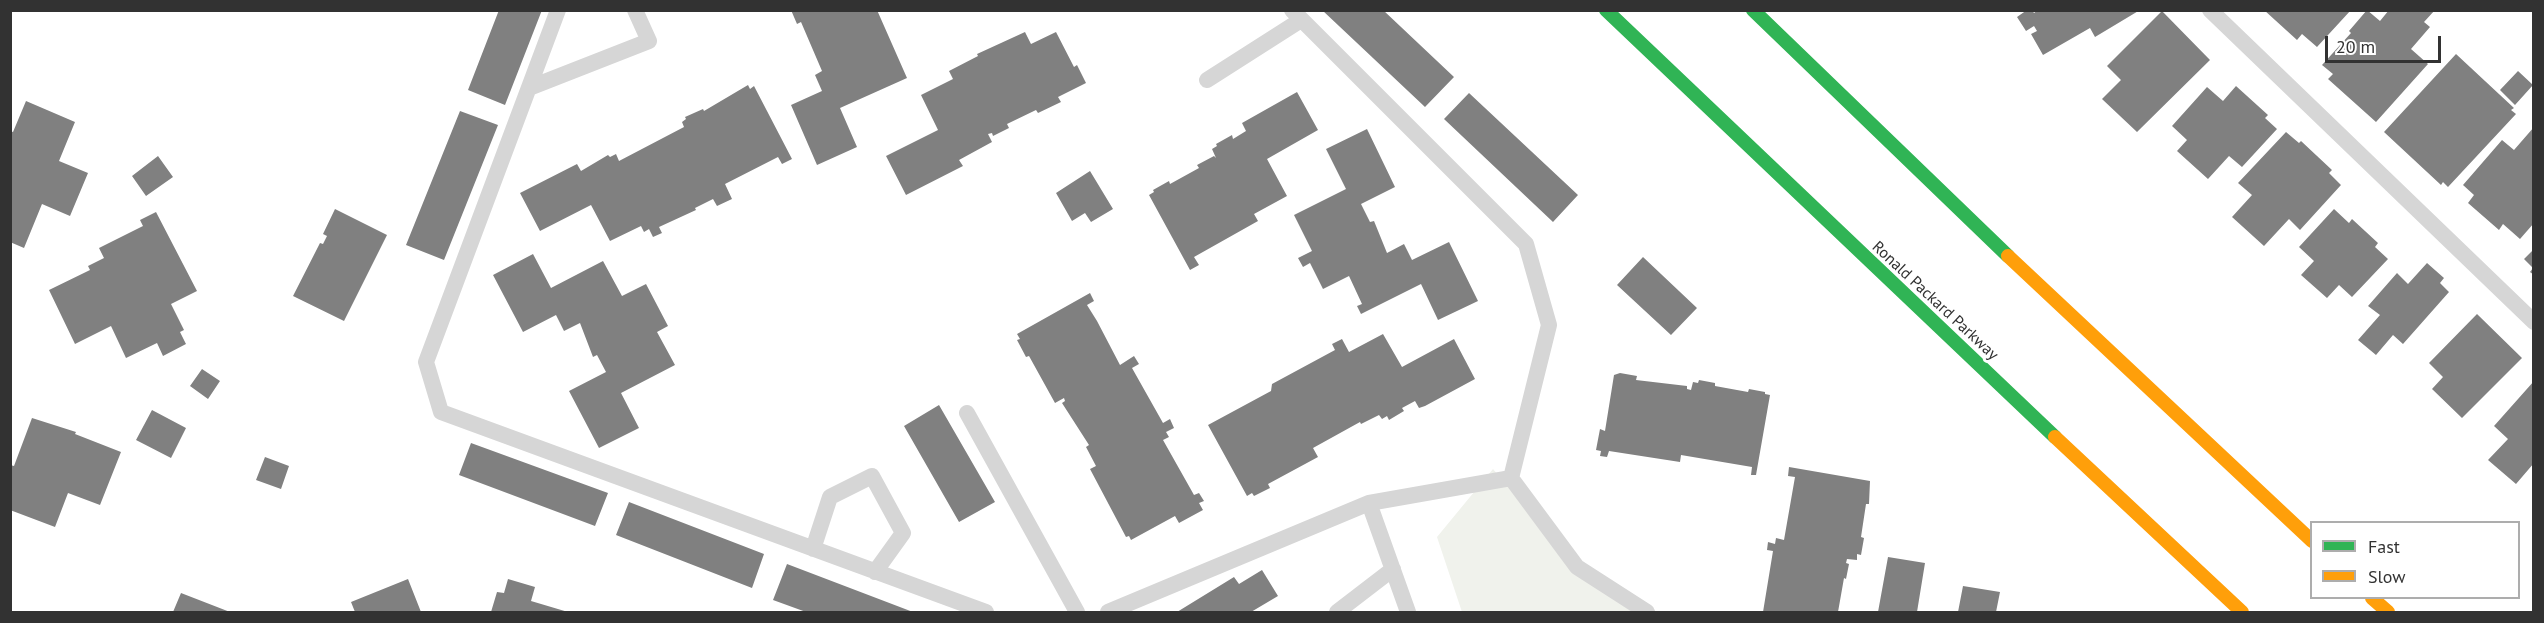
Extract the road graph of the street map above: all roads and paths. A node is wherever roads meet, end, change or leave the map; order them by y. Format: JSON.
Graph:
{"nodes":[{"id":1,"x":558,"y":10,"type":"edge"},
{"id":2,"x":635,"y":10,"type":"edge"},
{"id":3,"x":1606,"y":10,"type":"edge"},
{"id":4,"x":1753,"y":10,"type":"edge"},
{"id":5,"x":2210,"y":10,"type":"edge"},
{"id":6,"x":1296,"y":15,"type":"edge"},
{"id":7,"x":1207,"y":80,"type":"dead end"},
{"id":8,"x":528,"y":88,"type":"junction"},
{"id":9,"x":2534,"y":322,"type":"edge"},
{"id":10,"x":967,"y":413,"type":"dead end"},
{"id":11,"x":1511,"y":478,"type":"junction"},
{"id":12,"x":1369,"y":502,"type":"junction"},
{"id":13,"x":2310,"y":539,"type":"edge"},
{"id":14,"x":813,"y":549,"type":"junction"},
{"id":15,"x":1393,"y":569,"type":"junction"},
{"id":16,"x":875,"y":572,"type":"junction"},
{"id":17,"x":2374,"y":599,"type":"edge"},
{"id":18,"x":986,"y":612,"type":"edge"},
{"id":19,"x":1077,"y":612,"type":"edge"},
{"id":20,"x":1107,"y":612,"type":"edge"},
{"id":21,"x":1337,"y":612,"type":"edge"},
{"id":22,"x":1408,"y":612,"type":"edge"},
{"id":23,"x":1647,"y":612,"type":"edge"},
{"id":24,"x":2242,"y":612,"type":"edge"},
{"id":25,"x":2388,"y":612,"type":"edge"}],
"edges":[{"from":1,"to":8,"type":"lane"},
{"from":2,"to":8,"type":"lane"},
{"from":3,"to":24,"type":"highway","name":"Ronald Packard Parkway"},
{"from":4,"to":13,"type":"highway"},
{"from":5,"to":9,"type":"lane"},
{"from":6,"to":7,"type":"lane"},
{"from":6,"to":11,"type":"lane"},
{"from":8,"to":14,"type":"lane"},
{"from":10,"to":19,"type":"lane"},
{"from":11,"to":12,"type":"lane"},
{"from":11,"to":23,"type":"lane"},
{"from":12,"to":15,"type":"lane"},
{"from":12,"to":20,"type":"lane"},
{"from":14,"to":16,"type":"lane"},
{"from":14,"to":16,"type":"lane"},
{"from":15,"to":21,"type":"lane"},
{"from":15,"to":22,"type":"lane"},
{"from":16,"to":18,"type":"lane"},
{"from":17,"to":25,"type":"highway"}]}
